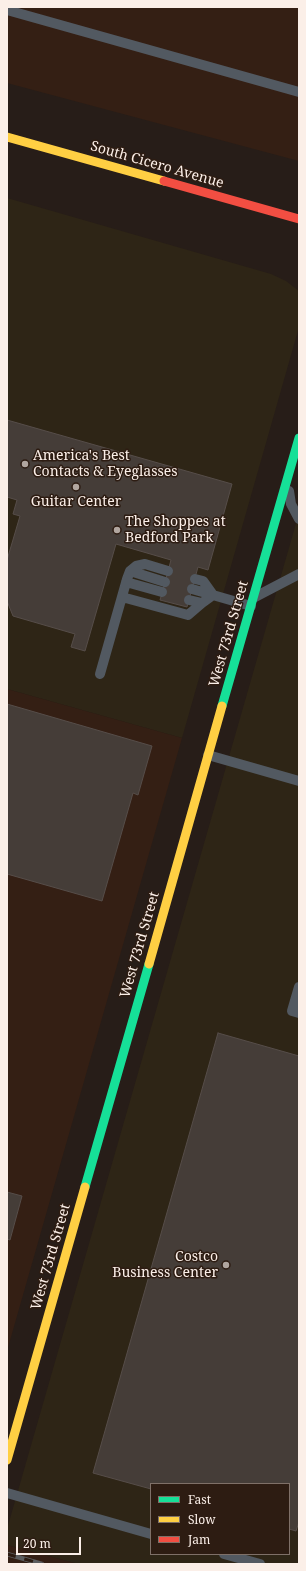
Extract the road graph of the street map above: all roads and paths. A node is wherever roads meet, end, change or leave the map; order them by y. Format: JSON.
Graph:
{"nodes":[{"id":1,"x":7,"y":10,"type":"edge"},
{"id":2,"x":299,"y":92,"type":"edge"},
{"id":3,"x":7,"y":137,"type":"edge"},
{"id":4,"x":299,"y":219,"type":"edge"},
{"id":5,"x":299,"y":438,"type":"edge"},
{"id":6,"x":287,"y":479,"type":"junction"},
{"id":7,"x":299,"y":519,"type":"edge"},
{"id":8,"x":130,"y":571,"type":"junction"},
{"id":9,"x":168,"y":571,"type":"dead end"},
{"id":10,"x":299,"y":574,"type":"edge"},
{"id":11,"x":195,"y":579,"type":"dead end"},
{"id":12,"x":126,"y":582,"type":"junction"},
{"id":13,"x":165,"y":582,"type":"dead end"},
{"id":14,"x":192,"y":589,"type":"dead end"},
{"id":15,"x":162,"y":592,"type":"dead end"},
{"id":16,"x":213,"y":596,"type":"junction"},
{"id":17,"x":122,"y":597,"type":"junction"},
{"id":18,"x":189,"y":600,"type":"dead end"},
{"id":19,"x":252,"y":602,"type":"junction"},
{"id":20,"x":202,"y":603,"type":"junction"},
{"id":21,"x":100,"y":674,"type":"dead end"},
{"id":22,"x":208,"y":755,"type":"junction"},
{"id":23,"x":299,"y":781,"type":"edge"},
{"id":24,"x":299,"y":987,"type":"edge"},
{"id":25,"x":299,"y":1013,"type":"edge"},
{"id":26,"x":7,"y":1460,"type":"edge"},
{"id":27,"x":7,"y":1494,"type":"edge"},
{"id":28,"x":150,"y":1534,"type":"edge"},
{"id":29,"x":228,"y":1555,"type":"edge"},
{"id":30,"x":260,"y":1564,"type":"edge"}],
"edges":[{"from":1,"to":2,"type":"lane"},
{"from":3,"to":4,"type":"street","name":"South Cicero Avenue"},
{"from":5,"to":6,"type":"street","name":"West 73rd Street"},
{"from":6,"to":7,"type":"lane"},
{"from":6,"to":19,"type":"street","name":"West 73rd Street"},
{"from":8,"to":9,"type":"lane"},
{"from":8,"to":12,"type":"lane"},
{"from":8,"to":13,"type":"lane"},
{"from":10,"to":19,"type":"lane"},
{"from":11,"to":16,"type":"lane"},
{"from":12,"to":15,"type":"lane"},
{"from":12,"to":17,"type":"lane"},
{"from":14,"to":16,"type":"lane"},
{"from":16,"to":19,"type":"lane"},
{"from":16,"to":20,"type":"lane"},
{"from":17,"to":20,"type":"lane"},
{"from":17,"to":21,"type":"lane"},
{"from":18,"to":20,"type":"lane"},
{"from":19,"to":22,"type":"street","name":"West 73rd Street"},
{"from":22,"to":23,"type":"lane"},
{"from":22,"to":26,"type":"street","name":"West 73rd Street"},
{"from":24,"to":25,"type":"lane"},
{"from":27,"to":28,"type":"lane"},
{"from":29,"to":30,"type":"lane"}]}
